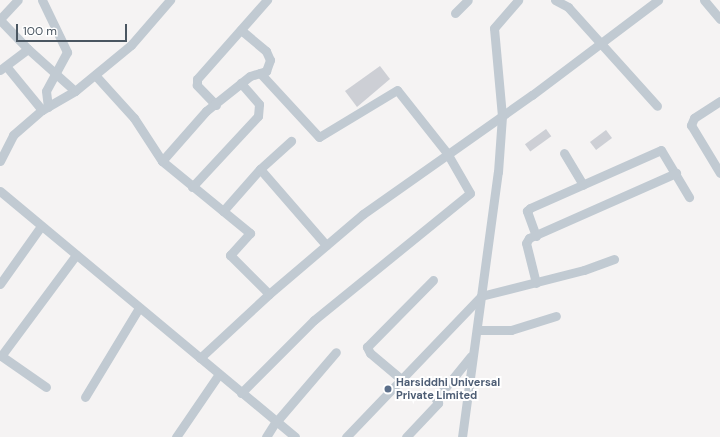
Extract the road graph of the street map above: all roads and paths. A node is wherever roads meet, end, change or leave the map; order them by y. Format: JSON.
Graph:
{"nodes":[{"id":1,"x":18,"y":0,"type":"edge"},
{"id":2,"x":42,"y":0,"type":"edge"},
{"id":3,"x":170,"y":0,"type":"edge"},
{"id":4,"x":267,"y":0,"type":"edge"},
{"id":5,"x":468,"y":0,"type":"edge"},
{"id":6,"x":518,"y":0,"type":"edge"},
{"id":7,"x":555,"y":0,"type":"edge"},
{"id":8,"x":658,"y":0,"type":"edge"},
{"id":9,"x":704,"y":0,"type":"edge"},
{"id":10,"x":455,"y":13,"type":"dead end"},
{"id":11,"x":720,"y":19,"type":"edge"},
{"id":12,"x":0,"y":20,"type":"edge"},
{"id":13,"x":241,"y":30,"type":"junction"},
{"id":14,"x":600,"y":43,"type":"junction"},
{"id":15,"x":28,"y":49,"type":"junction"},
{"id":16,"x":3,"y":68,"type":"edge"},
{"id":17,"x":260,"y":72,"type":"junction"},
{"id":18,"x":56,"y":75,"type":"junction"},
{"id":19,"x":95,"y":75,"type":"junction"},
{"id":20,"x":241,"y":83,"type":"junction"},
{"id":21,"x":75,"y":92,"type":"junction"},
{"id":22,"x":720,"y":101,"type":"edge"},
{"id":23,"x":216,"y":105,"type":"junction"},
{"id":24,"x":657,"y":106,"type":"dead end"},
{"id":25,"x":45,"y":109,"type":"junction"},
{"id":26,"x":502,"y":116,"type":"junction"},
{"id":27,"x":291,"y":141,"type":"dead end"},
{"id":28,"x":4,"y":145,"type":"edge"},
{"id":29,"x":564,"y":153,"type":"dead end"},
{"id":30,"x":448,"y":154,"type":"junction"},
{"id":31,"x":0,"y":161,"type":"edge"},
{"id":32,"x":162,"y":161,"type":"junction"},
{"id":33,"x":260,"y":169,"type":"junction"},
{"id":34,"x":676,"y":173,"type":"junction"},
{"id":35,"x":720,"y":173,"type":"edge"},
{"id":36,"x":583,"y":185,"type":"junction"},
{"id":37,"x":192,"y":187,"type":"junction"},
{"id":38,"x":0,"y":192,"type":"edge"},
{"id":39,"x":688,"y":197,"type":"dead end"},
{"id":40,"x":223,"y":211,"type":"junction"},
{"id":41,"x":41,"y":226,"type":"junction"},
{"id":42,"x":536,"y":236,"type":"junction"},
{"id":43,"x":326,"y":245,"type":"junction"},
{"id":44,"x":76,"y":255,"type":"junction"},
{"id":45,"x":614,"y":259,"type":"dead end"},
{"id":46,"x":434,"y":280,"type":"dead end"},
{"id":47,"x":536,"y":283,"type":"junction"},
{"id":48,"x":0,"y":284,"type":"edge"},
{"id":49,"x":269,"y":294,"type":"junction"},
{"id":50,"x":481,"y":296,"type":"junction"},
{"id":51,"x":139,"y":308,"type":"junction"},
{"id":52,"x":556,"y":316,"type":"dead end"},
{"id":53,"x":477,"y":330,"type":"junction"},
{"id":54,"x":336,"y":352,"type":"dead end"},
{"id":55,"x":1,"y":356,"type":"edge"},
{"id":56,"x":471,"y":356,"type":"junction"},
{"id":57,"x":200,"y":358,"type":"junction"},
{"id":58,"x":219,"y":374,"type":"junction"},
{"id":59,"x":401,"y":379,"type":"junction"},
{"id":60,"x":46,"y":387,"type":"dead end"},
{"id":61,"x":241,"y":393,"type":"junction"},
{"id":62,"x":85,"y":397,"type":"dead end"},
{"id":63,"x":276,"y":422,"type":"junction"},
{"id":64,"x":176,"y":437,"type":"edge"},
{"id":65,"x":266,"y":437,"type":"edge"},
{"id":66,"x":294,"y":437,"type":"edge"},
{"id":67,"x":346,"y":437,"type":"edge"},
{"id":68,"x":406,"y":437,"type":"edge"},
{"id":69,"x":462,"y":437,"type":"edge"}],
"edges":[{"from":1,"to":12,"type":"street"},
{"from":2,"to":18,"type":"street"},
{"from":3,"to":19,"type":"street"},
{"from":4,"to":13,"type":"street"},
{"from":5,"to":10,"type":"street"},
{"from":6,"to":26,"type":"street"},
{"from":7,"to":14,"type":"street"},
{"from":8,"to":14,"type":"street"},
{"from":9,"to":11,"type":"street"},
{"from":12,"to":15,"type":"street"},
{"from":13,"to":17,"type":"street"},
{"from":13,"to":23,"type":"street"},
{"from":14,"to":24,"type":"street"},
{"from":14,"to":26,"type":"street"},
{"from":15,"to":16,"type":"street"},
{"from":15,"to":18,"type":"street"},
{"from":16,"to":25,"type":"street"},
{"from":17,"to":20,"type":"street"},
{"from":17,"to":30,"type":"street"},
{"from":18,"to":21,"type":"street"},
{"from":18,"to":25,"type":"street"},
{"from":19,"to":21,"type":"street"},
{"from":19,"to":32,"type":"street"},
{"from":20,"to":23,"type":"street"},
{"from":20,"to":37,"type":"street"},
{"from":21,"to":25,"type":"street"},
{"from":22,"to":35,"type":"street"},
{"from":23,"to":32,"type":"street"},
{"from":25,"to":28,"type":"street"},
{"from":26,"to":30,"type":"street"},
{"from":26,"to":50,"type":"street"},
{"from":27,"to":33,"type":"street"},
{"from":28,"to":31,"type":"street"},
{"from":29,"to":36,"type":"street"},
{"from":30,"to":43,"type":"street"},
{"from":30,"to":61,"type":"street"},
{"from":32,"to":37,"type":"street"},
{"from":33,"to":40,"type":"street"},
{"from":33,"to":43,"type":"street"},
{"from":34,"to":36,"type":"street"},
{"from":34,"to":39,"type":"street"},
{"from":34,"to":42,"type":"street"},
{"from":36,"to":42,"type":"street"},
{"from":37,"to":40,"type":"street"},
{"from":38,"to":41,"type":"street"},
{"from":40,"to":49,"type":"street"},
{"from":41,"to":44,"type":"street"},
{"from":41,"to":48,"type":"street"},
{"from":42,"to":47,"type":"street"},
{"from":43,"to":49,"type":"street"},
{"from":44,"to":51,"type":"street"},
{"from":44,"to":55,"type":"street"},
{"from":45,"to":47,"type":"street"},
{"from":46,"to":59,"type":"street"},
{"from":47,"to":50,"type":"street"},
{"from":49,"to":57,"type":"street"},
{"from":50,"to":53,"type":"street"},
{"from":50,"to":59,"type":"street"},
{"from":51,"to":57,"type":"street"},
{"from":51,"to":62,"type":"street"},
{"from":52,"to":53,"type":"street"},
{"from":53,"to":56,"type":"street"},
{"from":54,"to":63,"type":"street"},
{"from":55,"to":60,"type":"street"},
{"from":56,"to":68,"type":"street"},
{"from":56,"to":69,"type":"street"},
{"from":57,"to":58,"type":"street"},
{"from":58,"to":61,"type":"street"},
{"from":58,"to":64,"type":"street"},
{"from":59,"to":67,"type":"street"},
{"from":61,"to":63,"type":"street"},
{"from":63,"to":65,"type":"street"},
{"from":63,"to":66,"type":"street"}]}
